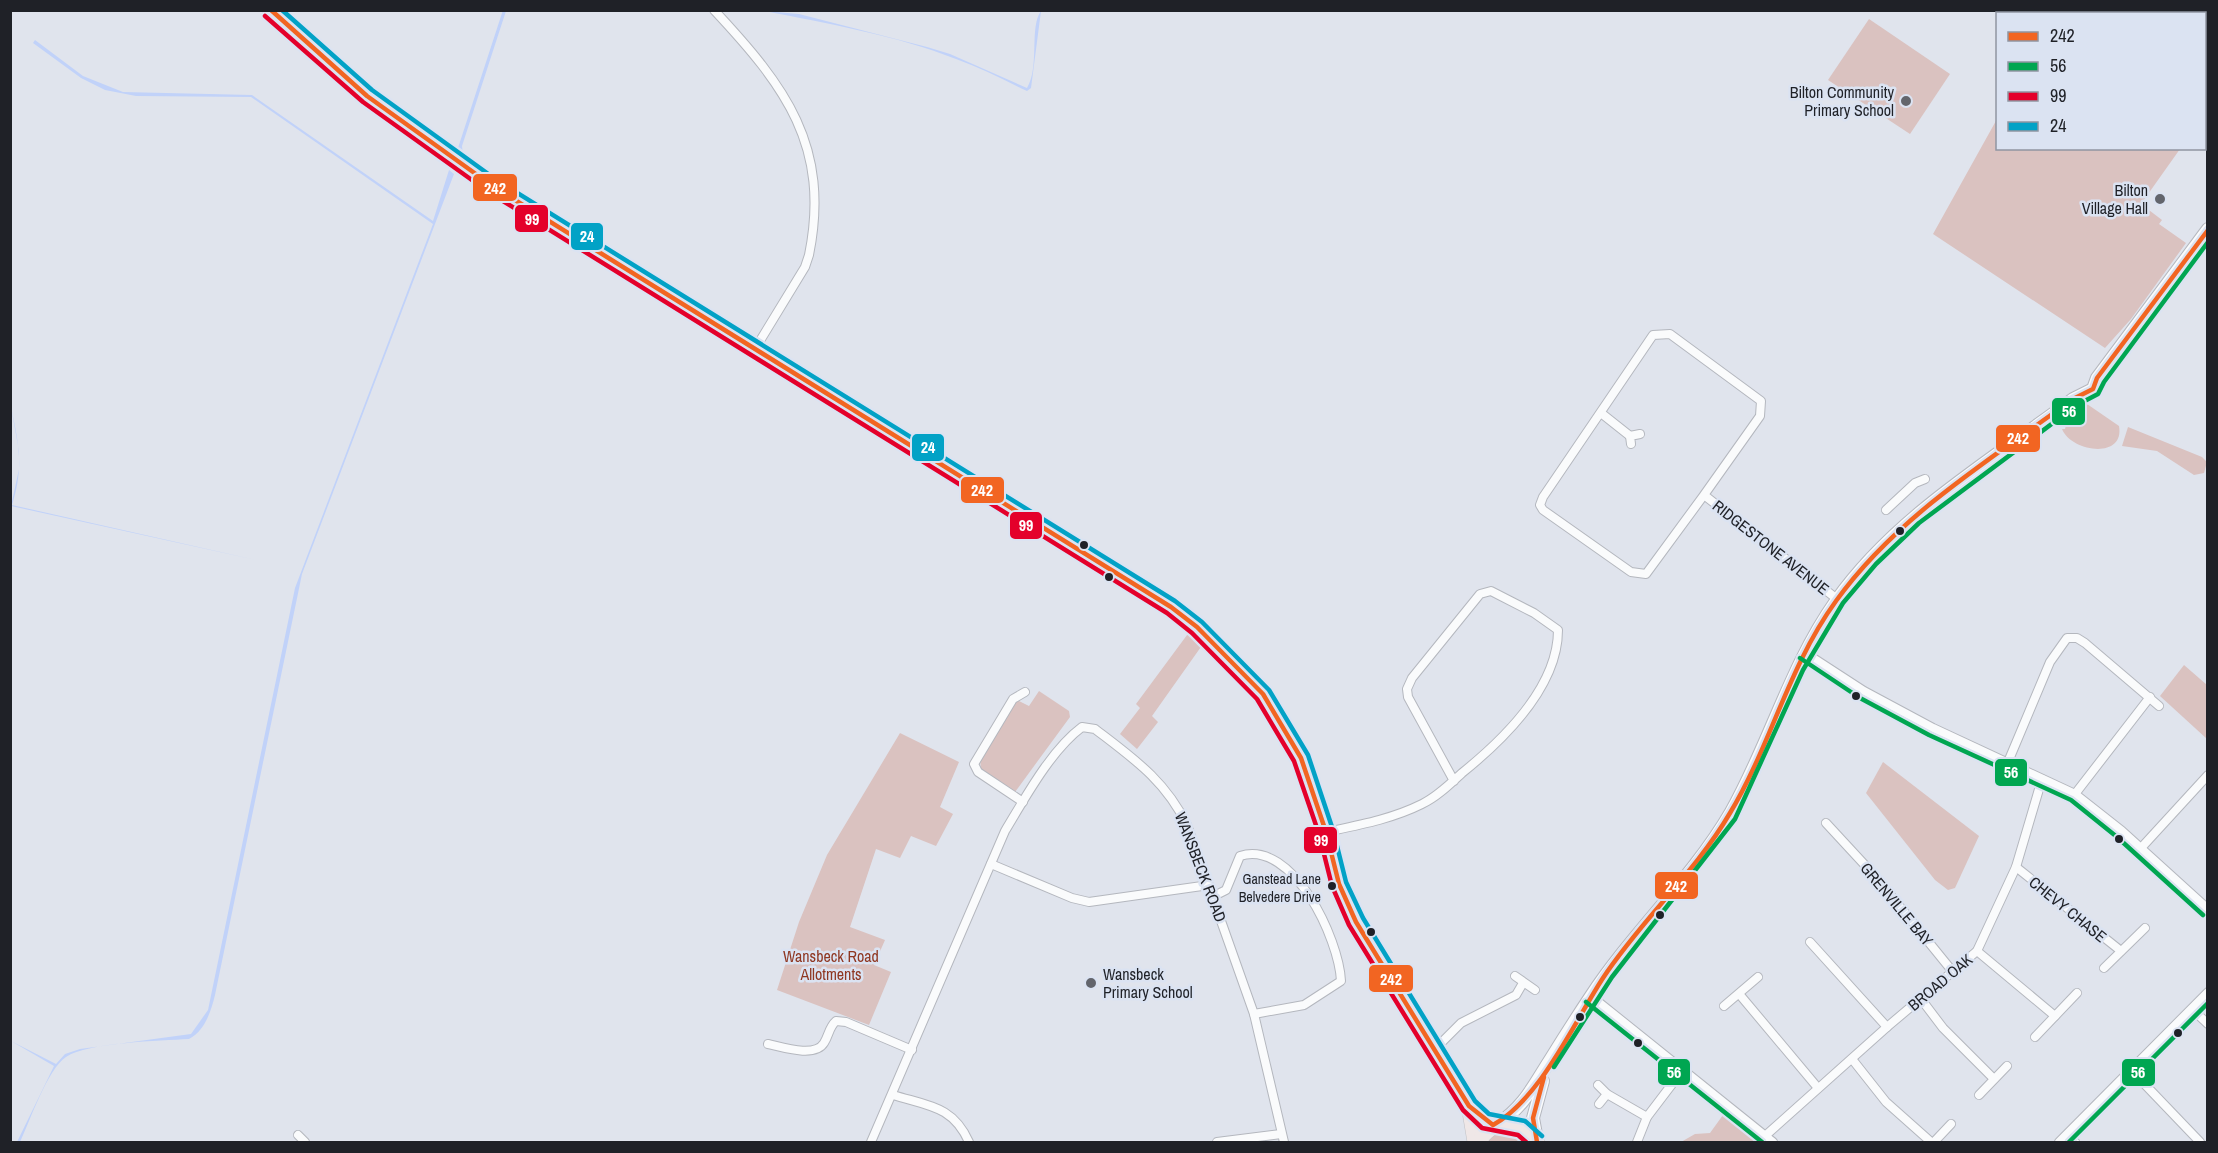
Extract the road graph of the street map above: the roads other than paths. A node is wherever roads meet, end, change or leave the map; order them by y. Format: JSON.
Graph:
{"nodes":[{"id":1,"x":270,"y":10,"type":"edge"},
{"id":2,"x":714,"y":10,"type":"edge"},
{"id":3,"x":2208,"y":229,"type":"edge"},
{"id":4,"x":755,"y":349,"type":"junction"},
{"id":5,"x":1601,"y":413,"type":"junction"},
{"id":6,"x":1634,"y":438,"type":"dead end"},
{"id":7,"x":1925,"y":479,"type":"dead end"},
{"id":8,"x":1704,"y":495,"type":"junction"},
{"id":9,"x":1886,"y":510,"type":"dead end"},
{"id":10,"x":1837,"y":599,"type":"junction"},
{"id":11,"x":1804,"y":652,"type":"junction"},
{"id":12,"x":1025,"y":692,"type":"dead end"},
{"id":13,"x":2150,"y":697,"type":"junction"},
{"id":14,"x":2159,"y":706,"type":"dead end"},
{"id":15,"x":2007,"y":762,"type":"junction"},
{"id":16,"x":2208,"y":775,"type":"edge"},
{"id":17,"x":2042,"y":779,"type":"junction"},
{"id":18,"x":1454,"y":781,"type":"junction"},
{"id":19,"x":2075,"y":794,"type":"junction"},
{"id":20,"x":1023,"y":802,"type":"junction"},
{"id":21,"x":1826,"y":823,"type":"dead end"},
{"id":22,"x":1326,"y":832,"type":"junction"},
{"id":23,"x":1839,"y":837,"type":"junction"},
{"id":24,"x":1831,"y":844,"type":"dead end"},
{"id":25,"x":2141,"y":848,"type":"junction"},
{"id":26,"x":991,"y":864,"type":"junction"},
{"id":27,"x":2016,"y":867,"type":"junction"},
{"id":28,"x":1209,"y":885,"type":"junction"},
{"id":29,"x":1214,"y":896,"type":"junction"},
{"id":30,"x":2208,"y":909,"type":"edge"},
{"id":31,"x":2145,"y":928,"type":"dead end"},
{"id":32,"x":1810,"y":942,"type":"dead end"},
{"id":33,"x":1818,"y":951,"type":"junction"},
{"id":34,"x":1977,"y":951,"type":"junction"},
{"id":35,"x":2121,"y":951,"type":"junction"},
{"id":36,"x":1810,"y":958,"type":"dead end"},
{"id":37,"x":2104,"y":968,"type":"dead end"},
{"id":38,"x":1953,"y":972,"type":"junction"},
{"id":39,"x":1515,"y":976,"type":"dead end"},
{"id":40,"x":1758,"y":977,"type":"dead end"},
{"id":41,"x":1523,"y":983,"type":"junction"},
{"id":42,"x":1535,"y":990,"type":"dead end"},
{"id":43,"x":2208,"y":992,"type":"edge"},
{"id":44,"x":2077,"y":993,"type":"dead end"},
{"id":45,"x":1740,"y":995,"type":"junction"},
{"id":46,"x":1591,"y":996,"type":"junction"},
{"id":47,"x":1921,"y":999,"type":"junction"},
{"id":48,"x":1724,"y":1006,"type":"dead end"},
{"id":49,"x":2192,"y":1009,"type":"junction"},
{"id":50,"x":1254,"y":1014,"type":"junction"},
{"id":51,"x":2055,"y":1016,"type":"junction"},
{"id":52,"x":2208,"y":1024,"type":"edge"},
{"id":53,"x":1887,"y":1027,"type":"junction"},
{"id":54,"x":2035,"y":1037,"type":"dead end"},
{"id":55,"x":768,"y":1044,"type":"dead end"},
{"id":56,"x":912,"y":1050,"type":"junction"},
{"id":57,"x":1434,"y":1050,"type":"junction"},
{"id":58,"x":1852,"y":1059,"type":"junction"},
{"id":59,"x":1548,"y":1063,"type":"junction"},
{"id":60,"x":2007,"y":1066,"type":"dead end"},
{"id":61,"x":2131,"y":1070,"type":"junction"},
{"id":62,"x":1682,"y":1071,"type":"junction"},
{"id":63,"x":1994,"y":1079,"type":"junction"},
{"id":64,"x":1598,"y":1085,"type":"dead end"},
{"id":65,"x":1818,"y":1088,"type":"junction"},
{"id":66,"x":1607,"y":1094,"type":"junction"},
{"id":67,"x":894,"y":1095,"type":"junction"},
{"id":68,"x":1979,"y":1095,"type":"dead end"},
{"id":69,"x":1599,"y":1104,"type":"dead end"},
{"id":70,"x":1469,"y":1106,"type":"junction"},
{"id":71,"x":1647,"y":1117,"type":"junction"},
{"id":72,"x":1951,"y":1124,"type":"dead end"},
{"id":73,"x":1497,"y":1125,"type":"junction"},
{"id":74,"x":298,"y":1135,"type":"dead end"},
{"id":75,"x":2067,"y":1135,"type":"junction"},
{"id":76,"x":1766,"y":1136,"type":"junction"},
{"id":77,"x":1283,"y":1138,"type":"edge"},
{"id":78,"x":1537,"y":1142,"type":"edge"},
{"id":79,"x":305,"y":1143,"type":"edge"},
{"id":80,"x":871,"y":1143,"type":"edge"},
{"id":81,"x":969,"y":1143,"type":"edge"},
{"id":82,"x":1217,"y":1143,"type":"edge"},
{"id":83,"x":1477,"y":1143,"type":"edge"},
{"id":84,"x":1637,"y":1143,"type":"edge"},
{"id":85,"x":1773,"y":1143,"type":"edge"},
{"id":86,"x":1932,"y":1143,"type":"edge"},
{"id":87,"x":2060,"y":1143,"type":"edge"},
{"id":88,"x":2075,"y":1143,"type":"edge"},
{"id":89,"x":2200,"y":1143,"type":"edge"}],
"edges":[{"from":1,"to":4,"type":"highway"},
{"from":2,"to":4,"type":"street"},
{"from":3,"to":10,"type":"main road"},
{"from":4,"to":22,"type":"highway"},
{"from":5,"to":6,"type":"street"},
{"from":5,"to":8,"type":"street","name":"RIDGESTONE AVENUE"},
{"from":5,"to":8,"type":"street","name":"RIDGESTONE AVENUE"},
{"from":7,"to":9,"type":"street"},
{"from":8,"to":10,"type":"street","name":"RIDGESTONE AVENUE"},
{"from":10,"to":11,"type":"main road"},
{"from":11,"to":15,"type":"street"},
{"from":11,"to":46,"type":"main road"},
{"from":12,"to":20,"type":"street"},
{"from":13,"to":14,"type":"street"},
{"from":13,"to":15,"type":"street"},
{"from":13,"to":19,"type":"street"},
{"from":15,"to":17,"type":"street"},
{"from":16,"to":25,"type":"street"},
{"from":17,"to":19,"type":"street"},
{"from":17,"to":27,"type":"street","name":"BROAD OAK"},
{"from":18,"to":18,"type":"street"},
{"from":18,"to":22,"type":"street"},
{"from":19,"to":25,"type":"street"},
{"from":20,"to":26,"type":"street","name":"WANSBECK ROAD"},
{"from":20,"to":28,"type":"street","name":"WANSBECK ROAD"},
{"from":21,"to":23,"type":"street","name":"GRENVILLE BAY"},
{"from":22,"to":57,"type":"highway"},
{"from":23,"to":24,"type":"street"},
{"from":23,"to":38,"type":"street","name":"GRENVILLE BAY"},
{"from":25,"to":30,"type":"street"},
{"from":26,"to":28,"type":"street"},
{"from":26,"to":56,"type":"street","name":"WANSBECK ROAD"},
{"from":27,"to":34,"type":"street","name":"BROAD OAK"},
{"from":27,"to":35,"type":"street","name":"CHEVY CHASE"},
{"from":28,"to":29,"type":"street","name":"WANSBECK ROAD"},
{"from":29,"to":50,"type":"street","name":"WANSBECK ROAD"},
{"from":29,"to":50,"type":"street"},
{"from":31,"to":35,"type":"street","name":"CHEVY CHASE"},
{"from":32,"to":33,"type":"street"},
{"from":33,"to":36,"type":"street"},
{"from":33,"to":53,"type":"street"},
{"from":34,"to":38,"type":"street","name":"BROAD OAK"},
{"from":34,"to":51,"type":"street"},
{"from":35,"to":37,"type":"street","name":"CHEVY CHASE"},
{"from":38,"to":47,"type":"street","name":"BROAD OAK"},
{"from":39,"to":41,"type":"street"},
{"from":40,"to":45,"type":"street"},
{"from":41,"to":42,"type":"street"},
{"from":41,"to":57,"type":"street"},
{"from":43,"to":49,"type":"street"},
{"from":44,"to":51,"type":"street"},
{"from":45,"to":48,"type":"street"},
{"from":45,"to":65,"type":"street"},
{"from":46,"to":59,"type":"main road"},
{"from":46,"to":62,"type":"street"},
{"from":47,"to":53,"type":"street","name":"BROAD OAK"},
{"from":47,"to":63,"type":"street"},
{"from":49,"to":52,"type":"street"},
{"from":49,"to":61,"type":"street"},
{"from":50,"to":77,"type":"street","name":"WANSBECK ROAD"},
{"from":51,"to":54,"type":"street"},
{"from":53,"to":58,"type":"street","name":"BROAD OAK"},
{"from":55,"to":56,"type":"street"},
{"from":56,"to":67,"type":"street","name":"WANSBECK ROAD"},
{"from":57,"to":70,"type":"highway"},
{"from":58,"to":65,"type":"street","name":"BROAD OAK"},
{"from":58,"to":86,"type":"street"},
{"from":59,"to":73,"type":"main road"},
{"from":59,"to":78,"type":"main road"},
{"from":60,"to":63,"type":"street"},
{"from":61,"to":75,"type":"street"},
{"from":61,"to":89,"type":"street"},
{"from":62,"to":71,"type":"street"},
{"from":62,"to":76,"type":"street"},
{"from":63,"to":68,"type":"street"},
{"from":64,"to":66,"type":"street"},
{"from":65,"to":76,"type":"street","name":"BROAD OAK"},
{"from":66,"to":69,"type":"street"},
{"from":66,"to":71,"type":"street"},
{"from":67,"to":80,"type":"street","name":"WANSBECK ROAD"},
{"from":67,"to":81,"type":"street"},
{"from":70,"to":73,"type":"highway"},
{"from":70,"to":83,"type":"highway"},
{"from":71,"to":84,"type":"street"},
{"from":72,"to":86,"type":"street"},
{"from":73,"to":78,"type":"highway"},
{"from":73,"to":83,"type":"highway"},
{"from":74,"to":79,"type":"street"},
{"from":75,"to":87,"type":"street"},
{"from":75,"to":88,"type":"street"},
{"from":76,"to":85,"type":"street"},
{"from":77,"to":82,"type":"street"}]}
